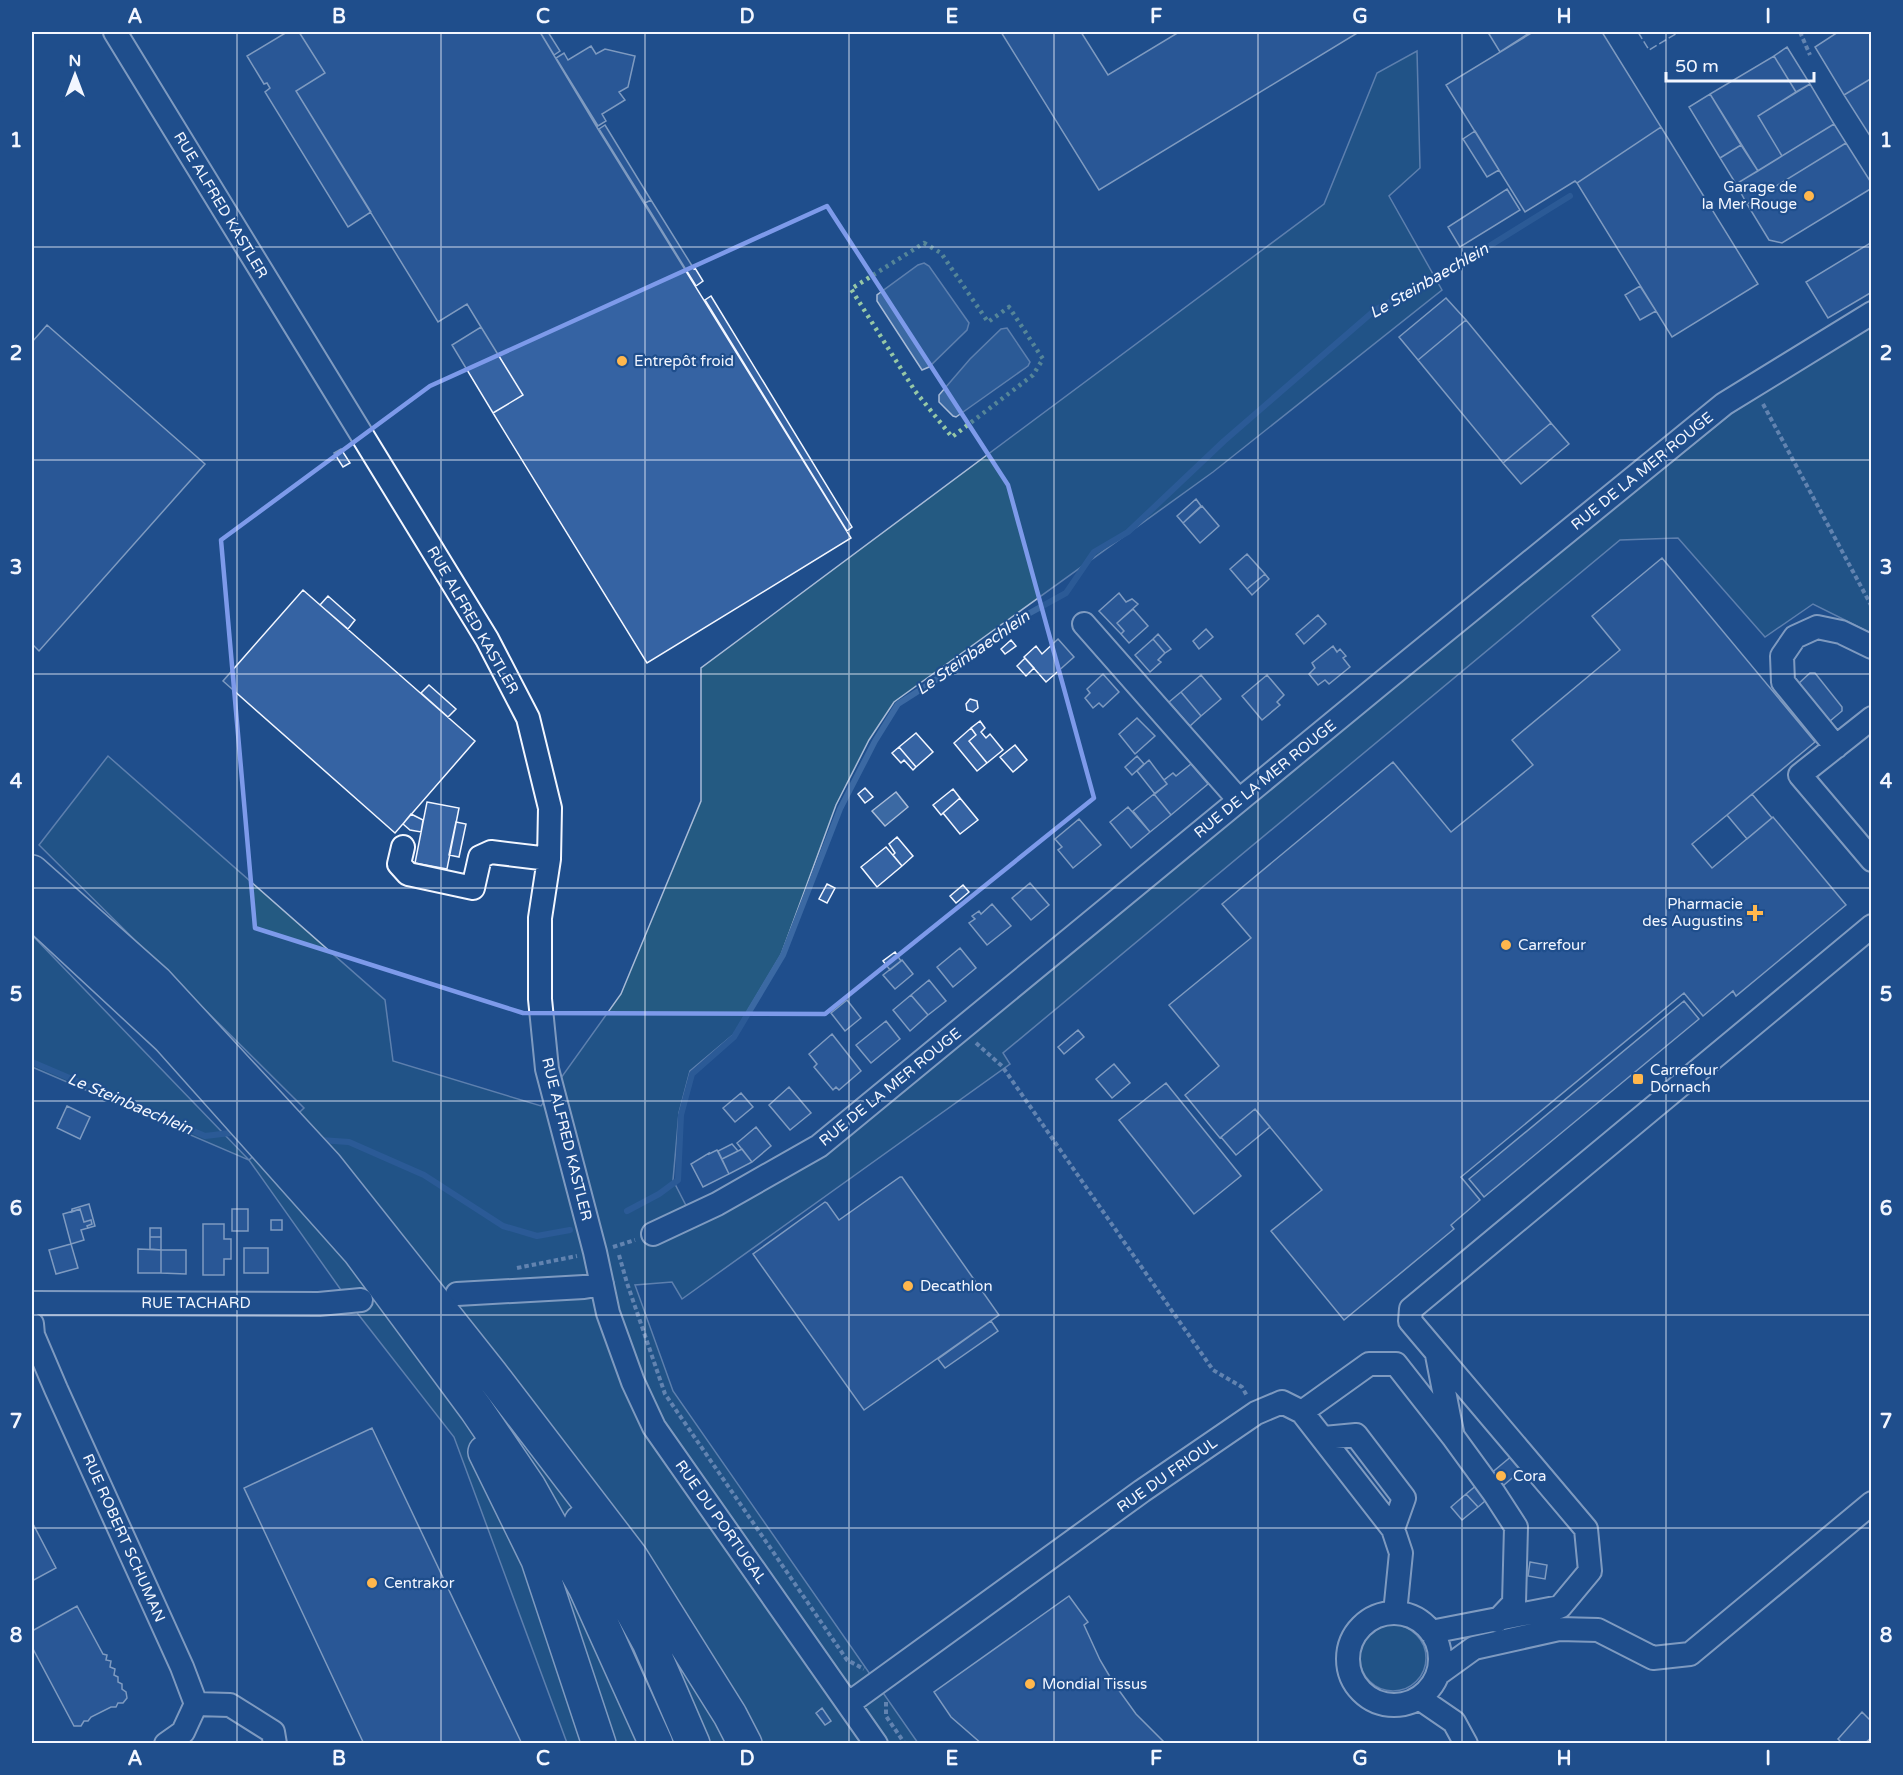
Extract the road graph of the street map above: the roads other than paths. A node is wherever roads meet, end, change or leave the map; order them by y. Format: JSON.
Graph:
{"nodes":[{"id":1,"x":115,"y":32,"type":"edge"},
{"id":2,"x":1872,"y":313,"type":"edge"},
{"id":3,"x":1084,"y":624,"type":"dead end"},
{"id":4,"x":1872,"y":647,"type":"edge"},
{"id":5,"x":1872,"y":718,"type":"edge"},
{"id":6,"x":1836,"y":747,"type":"junction"},
{"id":7,"x":1239,"y":800,"type":"junction"},
{"id":8,"x":403,"y":847,"type":"dead end"},
{"id":9,"x":549,"y":858,"type":"junction"},
{"id":10,"x":1872,"y":860,"type":"edge"},
{"id":11,"x":32,"y":872,"type":"edge"},
{"id":12,"x":32,"y":911,"type":"edge"},
{"id":13,"x":1872,"y":926,"type":"edge"},
{"id":14,"x":653,"y":1234,"type":"dead end"},
{"id":15,"x":602,"y":1284,"type":"junction"},
{"id":16,"x":457,"y":1294,"type":"dead end"},
{"id":17,"x":361,"y":1300,"type":"dead end"},
{"id":18,"x":32,"y":1303,"type":"edge"},
{"id":19,"x":32,"y":1324,"type":"edge"},
{"id":20,"x":1437,"y":1354,"type":"junction"},
{"id":21,"x":491,"y":1374,"type":"junction"},
{"id":22,"x":476,"y":1409,"type":"junction"},
{"id":23,"x":1302,"y":1412,"type":"junction"},
{"id":24,"x":1454,"y":1438,"type":"junction"},
{"id":25,"x":1872,"y":1503,"type":"edge"},
{"id":26,"x":1395,"y":1613,"type":"junction"},
{"id":27,"x":1497,"y":1621,"type":"junction"},
{"id":28,"x":1431,"y":1632,"type":"junction"},
{"id":29,"x":1437,"y":1674,"type":"junction"},
{"id":30,"x":1419,"y":1698,"type":"junction"},
{"id":31,"x":196,"y":1704,"type":"junction"},
{"id":32,"x":848,"y":1704,"type":"junction"},
{"id":33,"x":278,"y":1740,"type":"edge"},
{"id":34,"x":166,"y":1743,"type":"edge"},
{"id":35,"x":599,"y":1743,"type":"edge"},
{"id":36,"x":656,"y":1743,"type":"edge"},
{"id":37,"x":693,"y":1743,"type":"edge"},
{"id":38,"x":745,"y":1743,"type":"edge"},
{"id":39,"x":876,"y":1743,"type":"edge"},
{"id":40,"x":1466,"y":1743,"type":"edge"}],
"edges":[{"from":1,"to":9,"type":"street","name":"RUE ALFRED KASTLER"},
{"from":2,"to":7,"type":"street","name":"RUE DE LA MER ROUGE"},
{"from":3,"to":7,"type":"street"},
{"from":4,"to":6,"type":"street"},
{"from":5,"to":6,"type":"street"},
{"from":6,"to":10,"type":"street"},
{"from":7,"to":14,"type":"street","name":"RUE DE LA MER ROUGE"},
{"from":8,"to":9,"type":"street"},
{"from":9,"to":15,"type":"street","name":"RUE ALFRED KASTLER"},
{"from":11,"to":21,"type":"highway"},
{"from":12,"to":22,"type":"highway"},
{"from":13,"to":20,"type":"street"},
{"from":15,"to":16,"type":"street"},
{"from":15,"to":32,"type":"street","name":"RUE DU PORTUGAL"},
{"from":17,"to":18,"type":"street","name":"RUE TACHARD"},
{"from":19,"to":31,"type":"street","name":"RUE ROBERT SCHUMAN"},
{"from":20,"to":24,"type":"street"},
{"from":20,"to":27,"type":"street"},
{"from":21,"to":37,"type":"highway"},
{"from":21,"to":38,"type":"highway"},
{"from":22,"to":35,"type":"highway"},
{"from":22,"to":36,"type":"highway"},
{"from":23,"to":24,"type":"street"},
{"from":23,"to":26,"type":"street"},
{"from":23,"to":32,"type":"street","name":"RUE DU FRIOUL"},
{"from":24,"to":27,"type":"street"},
{"from":25,"to":29,"type":"street"},
{"from":26,"to":28,"type":"street"},
{"from":26,"to":30,"type":"street"},
{"from":27,"to":28,"type":"street"},
{"from":28,"to":29,"type":"street"},
{"from":29,"to":30,"type":"street"},
{"from":30,"to":40,"type":"street"},
{"from":31,"to":33,"type":"street"},
{"from":31,"to":34,"type":"street"},
{"from":32,"to":39,"type":"street","name":"RUE DU PORTUGAL"}]}
